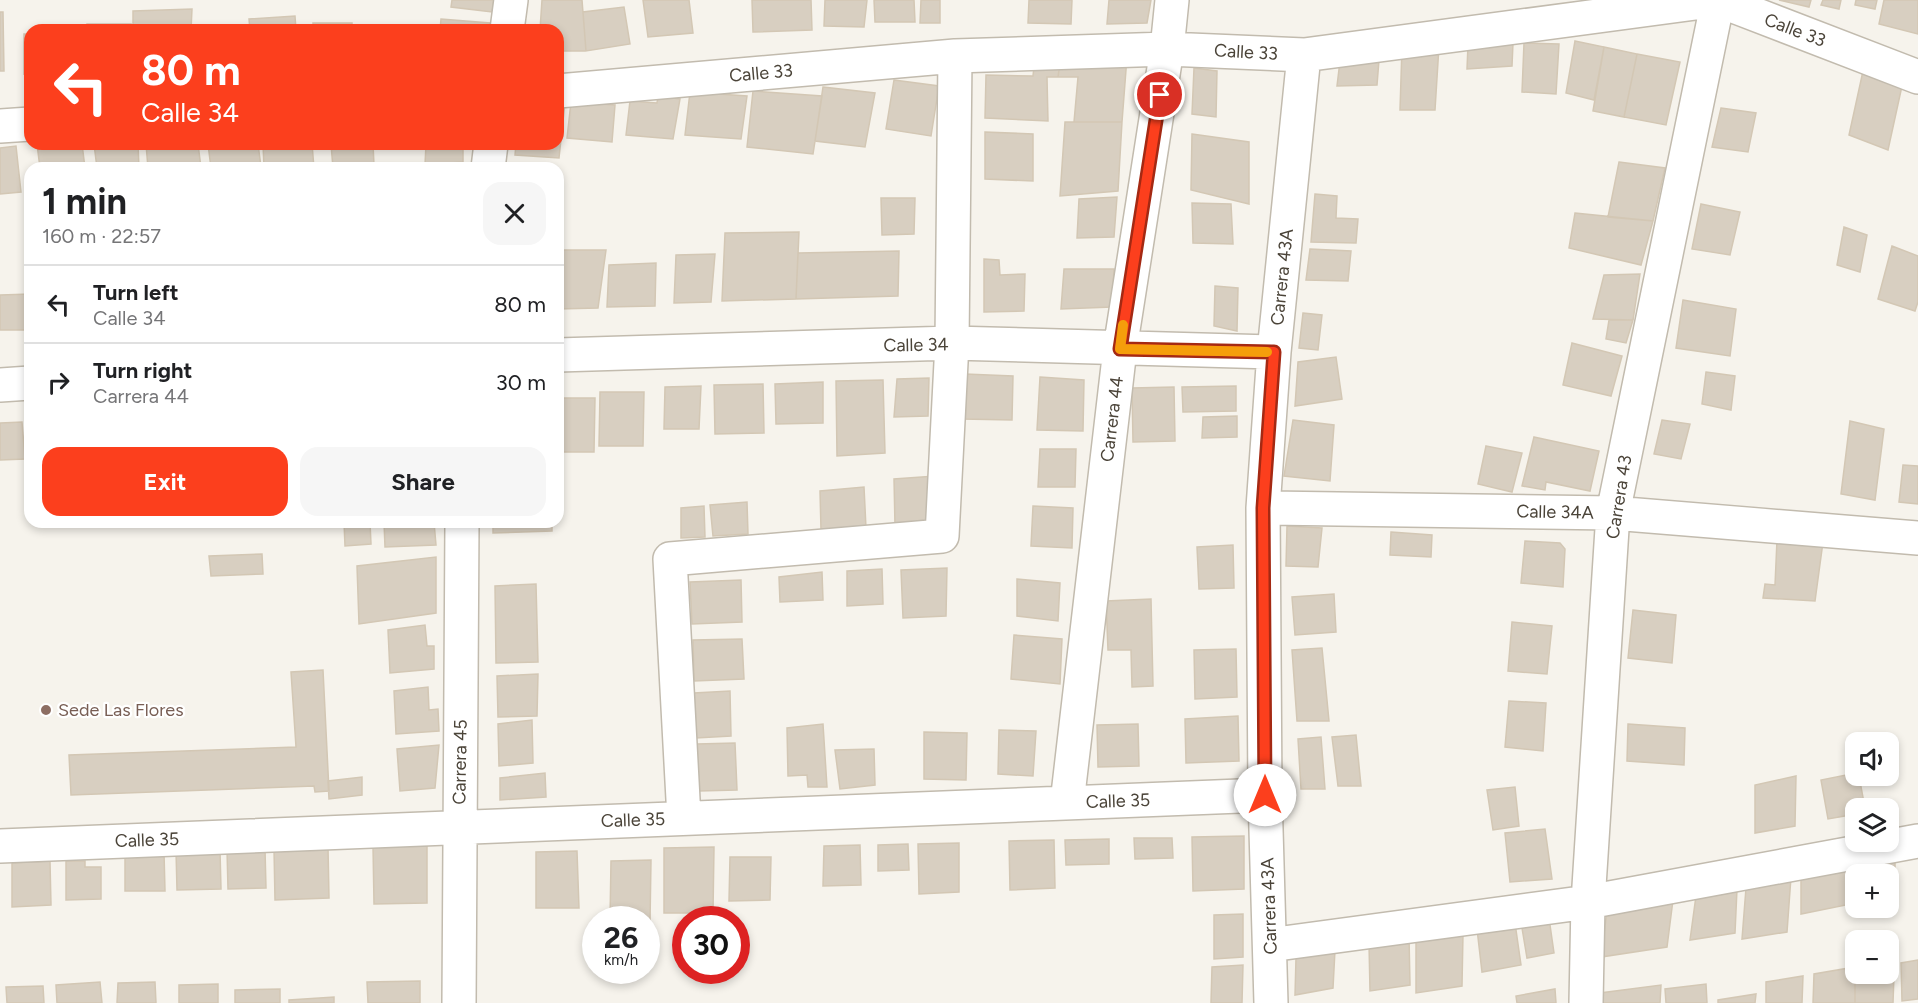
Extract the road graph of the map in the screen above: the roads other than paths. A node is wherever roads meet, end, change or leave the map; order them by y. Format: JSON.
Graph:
{"nodes":[{"id":1,"x":511,"y":0,"type":"edge"},
{"id":2,"x":1172,"y":0,"type":"edge"},
{"id":3,"x":1718,"y":0,"type":"edge"},
{"id":4,"x":508,"y":24,"type":"edge"},
{"id":5,"x":1167,"y":49,"type":"junction"},
{"id":6,"x":1304,"y":55,"type":"junction"},
{"id":7,"x":955,"y":56,"type":"junction"},
{"id":8,"x":1918,"y":77,"type":"edge"},
{"id":9,"x":564,"y":90,"type":"edge"},
{"id":10,"x":24,"y":124,"type":"edge"},
{"id":11,"x":0,"y":126,"type":"edge"},
{"id":12,"x":952,"y":344,"type":"junction"},
{"id":13,"x":1120,"y":349,"type":"junction"},
{"id":14,"x":1274,"y":352,"type":"junction"},
{"id":15,"x":564,"y":355,"type":"edge"},
{"id":16,"x":24,"y":383,"type":"edge"},
{"id":17,"x":0,"y":385,"type":"edge"},
{"id":18,"x":1263,"y":508,"type":"junction"},
{"id":19,"x":1613,"y":513,"type":"junction"},
{"id":20,"x":462,"y":528,"type":"edge"},
{"id":21,"x":1918,"y":538,"type":"edge"},
{"id":22,"x":1265,"y":795,"type":"junction"},
{"id":23,"x":1067,"y":803,"type":"junction"},
{"id":24,"x":684,"y":818,"type":"junction"},
{"id":25,"x":459,"y":828,"type":"junction"},
{"id":26,"x":1918,"y":841,"type":"edge"},
{"id":27,"x":0,"y":846,"type":"edge"},
{"id":28,"x":1588,"y":902,"type":"junction"},
{"id":29,"x":1270,"y":945,"type":"junction"},
{"id":30,"x":459,"y":1003,"type":"edge"},
{"id":31,"x":1271,"y":1003,"type":"edge"},
{"id":32,"x":1586,"y":1003,"type":"edge"}],
"edges":[{"from":1,"to":4,"type":"street"},
{"from":2,"to":5,"type":"street","name":"Carrera 44"},
{"from":3,"to":6,"type":"street","name":"Calle 33"},
{"from":3,"to":8,"type":"street","name":"Calle 33"},
{"from":3,"to":19,"type":"street","name":"Carrera 43"},
{"from":5,"to":6,"type":"street","name":"Calle 33"},
{"from":5,"to":7,"type":"street","name":"Calle 33"},
{"from":5,"to":13,"type":"street","name":"Carrera 44"},
{"from":6,"to":14,"type":"street","name":"Carrera 43A"},
{"from":7,"to":9,"type":"street","name":"Calle 33"},
{"from":7,"to":12,"type":"street"},
{"from":10,"to":11,"type":"street"},
{"from":12,"to":13,"type":"street","name":"Calle 34"},
{"from":12,"to":15,"type":"street","name":"Calle 34"},
{"from":12,"to":24,"type":"street"},
{"from":13,"to":14,"type":"street","name":"Calle 34"},
{"from":13,"to":23,"type":"street","name":"Carrera 44"},
{"from":14,"to":18,"type":"street","name":"Carrera 43A"},
{"from":16,"to":17,"type":"street"},
{"from":18,"to":19,"type":"street","name":"Calle 34A"},
{"from":18,"to":22,"type":"street","name":"Carrera 43A"},
{"from":19,"to":21,"type":"street","name":"Calle 34A"},
{"from":19,"to":28,"type":"street","name":"Carrera 43"},
{"from":20,"to":25,"type":"street","name":"Carrera 45"},
{"from":22,"to":23,"type":"street","name":"Calle 35"},
{"from":22,"to":29,"type":"street","name":"Carrera 43A"},
{"from":23,"to":24,"type":"street","name":"Calle 35"},
{"from":24,"to":25,"type":"street","name":"Calle 35"},
{"from":25,"to":27,"type":"street","name":"Calle 35"},
{"from":25,"to":30,"type":"street","name":"Carrera 45"},
{"from":26,"to":28,"type":"street"},
{"from":28,"to":29,"type":"street"},
{"from":28,"to":32,"type":"street","name":"Carrera 43"},
{"from":29,"to":31,"type":"street","name":"Carrera 43A"}]}
